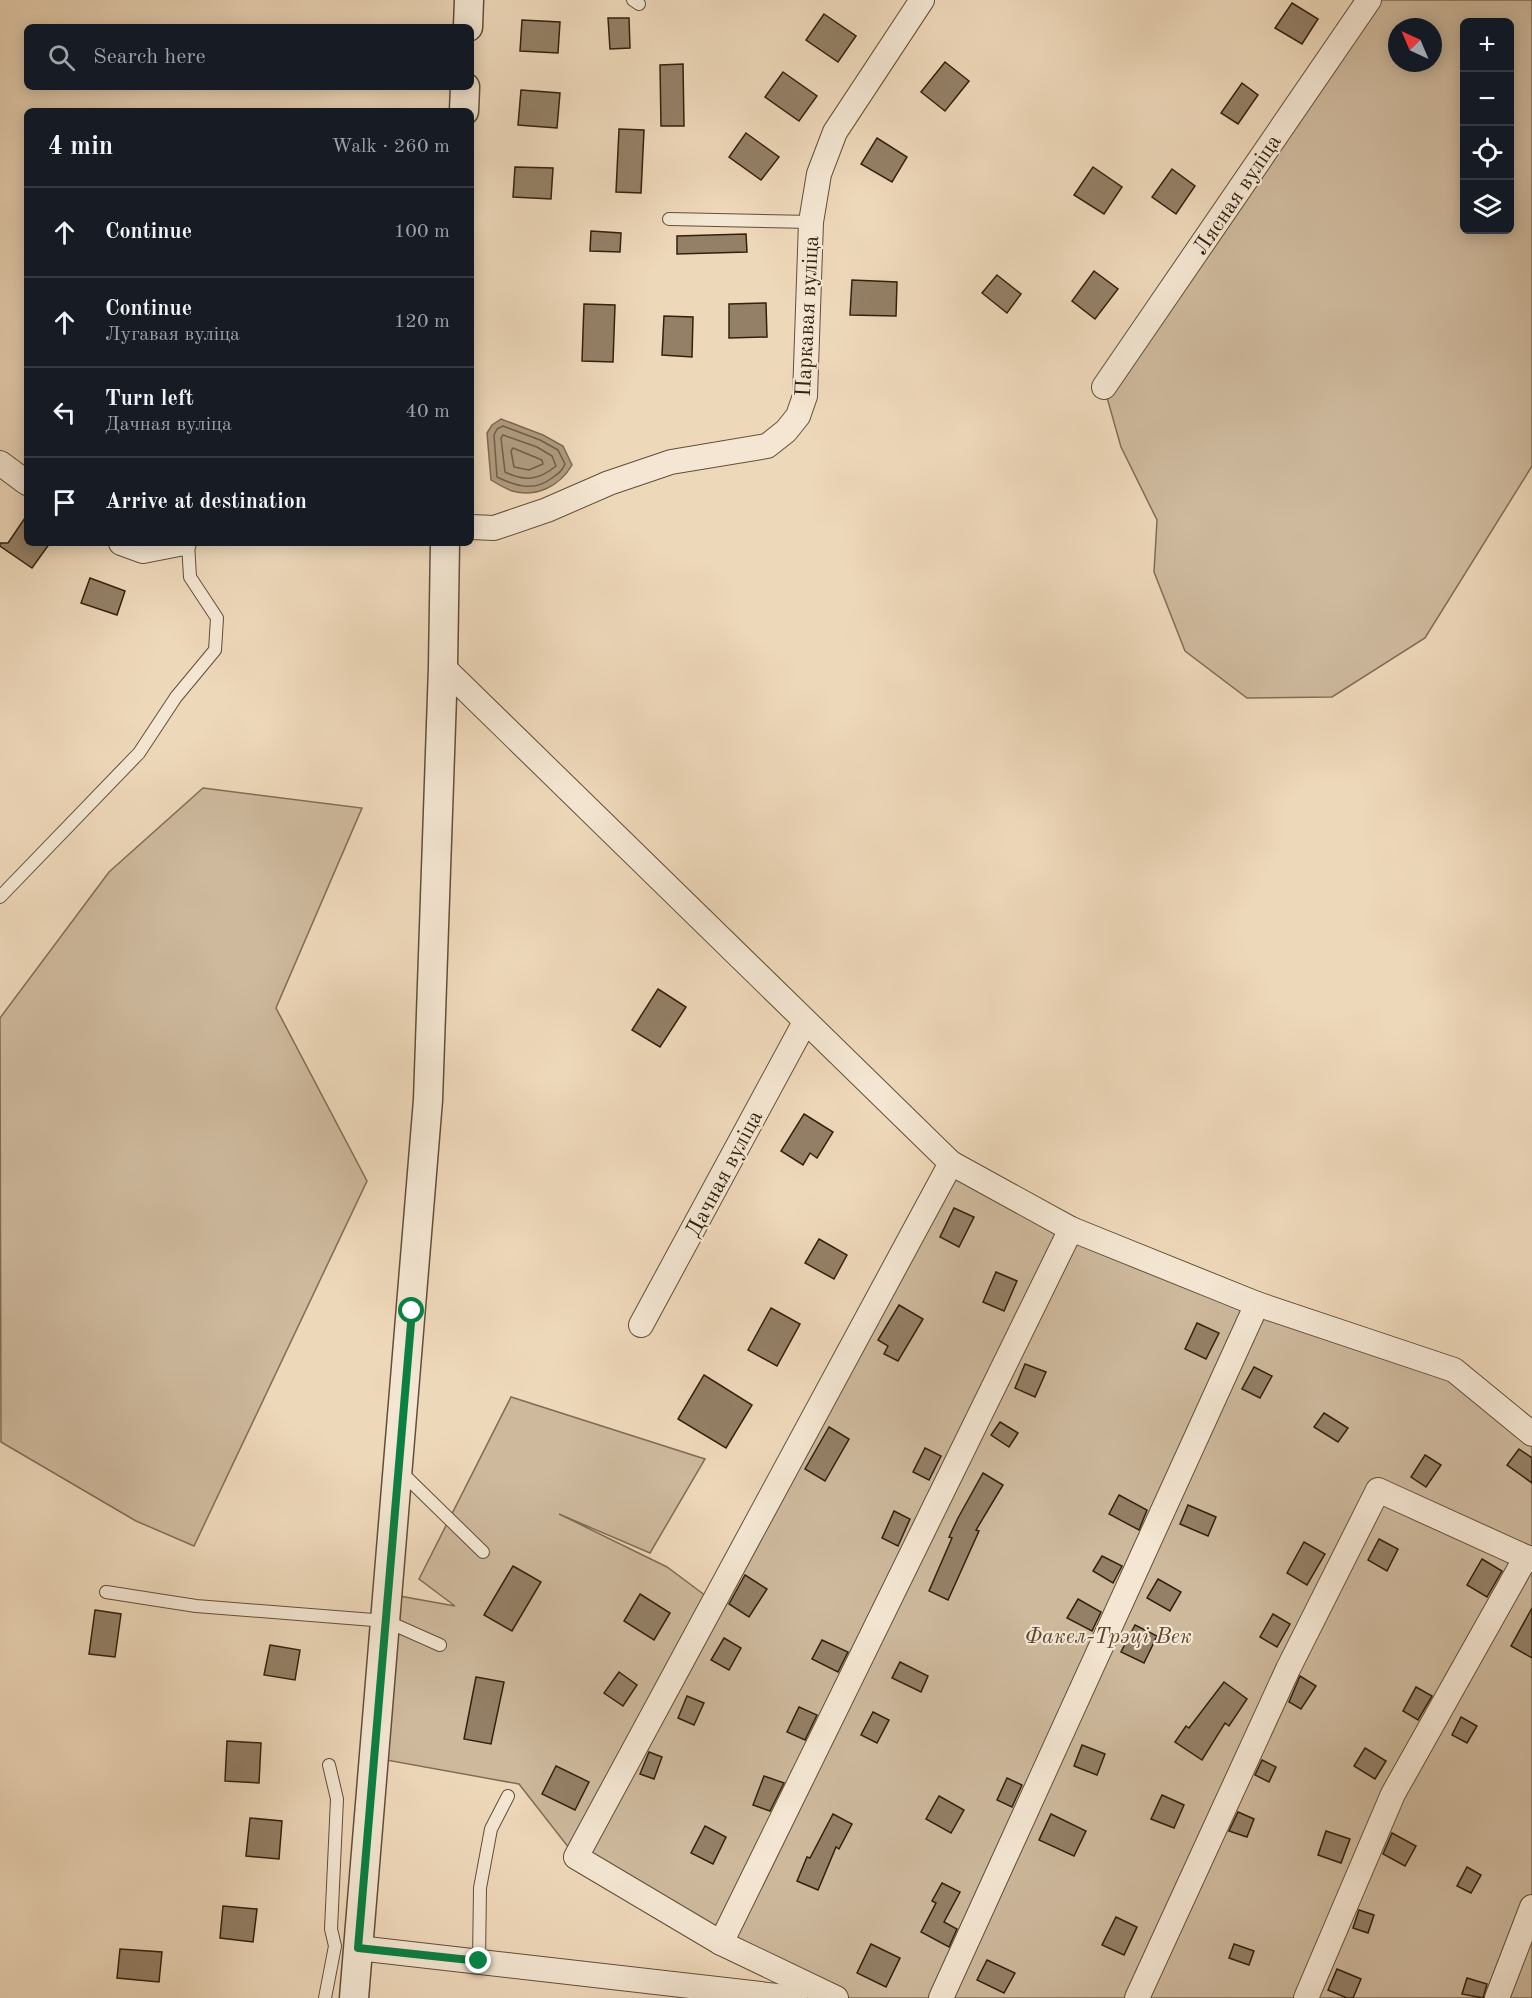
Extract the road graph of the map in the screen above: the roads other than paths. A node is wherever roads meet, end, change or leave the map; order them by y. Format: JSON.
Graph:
{"nodes":[{"id":1,"x":469,"y":0,"type":"edge"},
{"id":2,"x":922,"y":0,"type":"edge"},
{"id":3,"x":1369,"y":0,"type":"edge"},
{"id":4,"x":468,"y":24,"type":"edge"},
{"id":5,"x":465,"y":90,"type":"edge"},
{"id":6,"x":464,"y":108,"type":"edge"},
{"id":7,"x":669,"y":219,"type":"dead end"},
{"id":8,"x":811,"y":222,"type":"junction"},
{"id":9,"x":1104,"y":387,"type":"dead end"},
{"id":10,"x":0,"y":463,"type":"edge"},
{"id":11,"x":24,"y":481,"type":"edge"},
{"id":12,"x":474,"y":527,"type":"edge"},
{"id":13,"x":129,"y":546,"type":"edge"},
{"id":14,"x":170,"y":546,"type":"edge"},
{"id":15,"x":186,"y":546,"type":"edge"},
{"id":16,"x":445,"y":546,"type":"edge"},
{"id":17,"x":443,"y":667,"type":"junction"},
{"id":18,"x":0,"y":897,"type":"edge"},
{"id":19,"x":805,"y":1022,"type":"junction"},
{"id":20,"x":951,"y":1163,"type":"junction"},
{"id":21,"x":1071,"y":1229,"type":"junction"},
{"id":22,"x":1257,"y":1304,"type":"junction"},
{"id":23,"x":641,"y":1325,"type":"dead end"},
{"id":24,"x":1532,"y":1434,"type":"edge"},
{"id":25,"x":399,"y":1470,"type":"junction"},
{"id":26,"x":483,"y":1552,"type":"dead end"},
{"id":27,"x":1529,"y":1559,"type":"edge"},
{"id":28,"x":106,"y":1592,"type":"dead end"},
{"id":29,"x":387,"y":1607,"type":"junction"},
{"id":30,"x":440,"y":1645,"type":"dead end"},
{"id":31,"x":329,"y":1765,"type":"dead end"},
{"id":32,"x":508,"y":1796,"type":"dead end"},
{"id":33,"x":1532,"y":1907,"type":"edge"},
{"id":34,"x":720,"y":1943,"type":"junction"},
{"id":35,"x":346,"y":1947,"type":"junction"},
{"id":36,"x":479,"y":1961,"type":"junction"},
{"id":37,"x":325,"y":1998,"type":"edge"},
{"id":38,"x":354,"y":1998,"type":"edge"},
{"id":39,"x":795,"y":1998,"type":"edge"},
{"id":40,"x":836,"y":1998,"type":"edge"},
{"id":41,"x":941,"y":1998,"type":"edge"},
{"id":42,"x":1137,"y":1998,"type":"edge"},
{"id":43,"x":1306,"y":1998,"type":"edge"},
{"id":44,"x":1497,"y":1998,"type":"edge"}],
"edges":[{"from":1,"to":4,"type":"street"},
{"from":2,"to":8,"type":"street","name":"Паркавая вуліца"},
{"from":3,"to":9,"type":"street","name":"Лясная вуліца"},
{"from":5,"to":6,"type":"street"},
{"from":7,"to":8,"type":"lane"},
{"from":8,"to":12,"type":"street","name":"Паркавая вуліца"},
{"from":10,"to":11,"type":"street"},
{"from":13,"to":14,"type":"street"},
{"from":15,"to":18,"type":"lane"},
{"from":16,"to":17,"type":"street"},
{"from":17,"to":19,"type":"street"},
{"from":17,"to":25,"type":"street"},
{"from":19,"to":20,"type":"street"},
{"from":19,"to":23,"type":"street","name":"Дачная вуліца"},
{"from":20,"to":21,"type":"street"},
{"from":20,"to":34,"type":"street"},
{"from":21,"to":22,"type":"street"},
{"from":21,"to":34,"type":"street"},
{"from":22,"to":24,"type":"street"},
{"from":22,"to":41,"type":"street"},
{"from":25,"to":26,"type":"lane"},
{"from":25,"to":29,"type":"street"},
{"from":27,"to":42,"type":"street"},
{"from":27,"to":43,"type":"street"},
{"from":28,"to":29,"type":"lane"},
{"from":29,"to":30,"type":"lane"},
{"from":29,"to":35,"type":"street"},
{"from":31,"to":35,"type":"lane"},
{"from":32,"to":36,"type":"lane"},
{"from":33,"to":44,"type":"street"},
{"from":34,"to":40,"type":"street"},
{"from":35,"to":36,"type":"street"},
{"from":35,"to":37,"type":"lane"},
{"from":35,"to":38,"type":"street"},
{"from":36,"to":39,"type":"street"}]}
